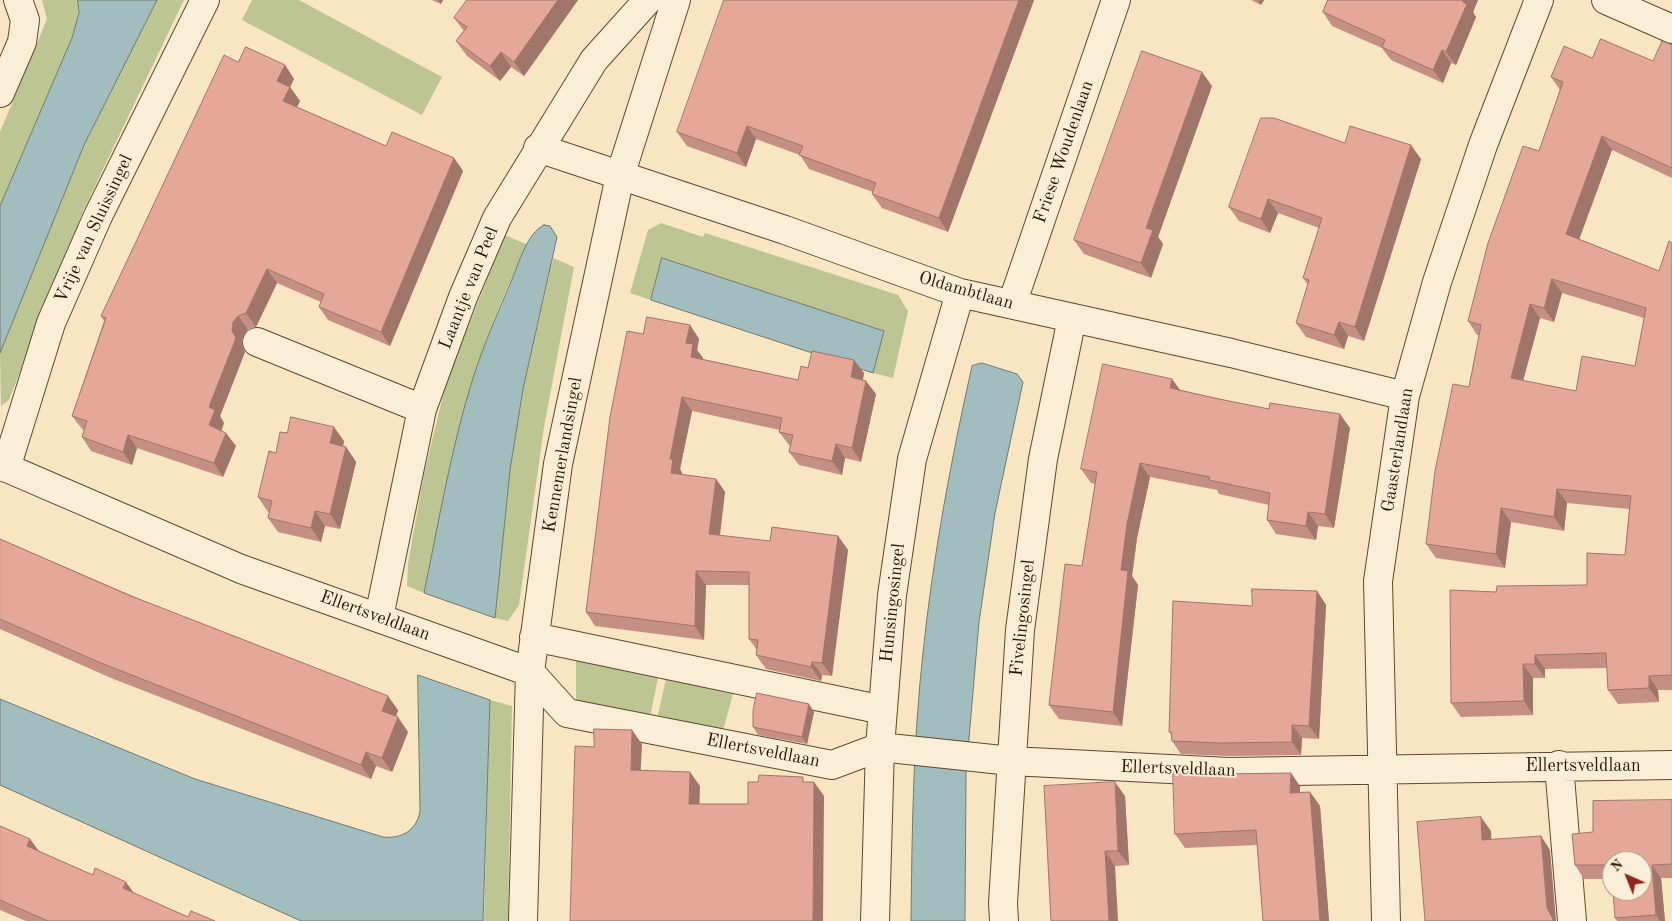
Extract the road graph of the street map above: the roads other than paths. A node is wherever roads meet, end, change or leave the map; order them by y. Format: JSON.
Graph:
{"nodes":[{"id":1,"x":18,"y":0,"type":"edge"},
{"id":2,"x":206,"y":0,"type":"edge"},
{"id":3,"x":648,"y":0,"type":"edge"},
{"id":4,"x":676,"y":0,"type":"edge"},
{"id":5,"x":1116,"y":0,"type":"edge"},
{"id":6,"x":1539,"y":0,"type":"edge"},
{"id":7,"x":1606,"y":0,"type":"edge"},
{"id":8,"x":1672,"y":29,"type":"edge"},
{"id":9,"x":0,"y":93,"type":"edge"},
{"id":10,"x":538,"y":148,"type":"junction"},
{"id":11,"x":620,"y":176,"type":"junction"},
{"id":12,"x":960,"y":293,"type":"junction"},
{"id":13,"x":1012,"y":304,"type":"junction"},
{"id":14,"x":1072,"y":318,"type":"junction"},
{"id":15,"x":257,"y":342,"type":"dead end"},
{"id":16,"x":1405,"y":396,"type":"junction"},
{"id":17,"x":422,"y":409,"type":"junction"},
{"id":18,"x":3,"y":467,"type":"edge"},
{"id":19,"x":379,"y":617,"type":"junction"},
{"id":20,"x":534,"y":637,"type":"junction"},
{"id":21,"x":530,"y":672,"type":"junction"},
{"id":22,"x":882,"y":710,"type":"junction"},
{"id":23,"x":880,"y":747,"type":"junction"},
{"id":24,"x":1011,"y":761,"type":"junction"},
{"id":25,"x":1558,"y":765,"type":"junction"},
{"id":26,"x":1672,"y":765,"type":"edge"},
{"id":27,"x":1382,"y":768,"type":"junction"},
{"id":28,"x":523,"y":921,"type":"edge"},
{"id":29,"x":875,"y":921,"type":"edge"},
{"id":30,"x":1004,"y":921,"type":"edge"},
{"id":31,"x":1386,"y":921,"type":"edge"},
{"id":32,"x":1572,"y":921,"type":"edge"}],
"edges":[{"from":1,"to":9,"type":"street"},
{"from":2,"to":18,"type":"street","name":"Vrije van Sluissingel"},
{"from":3,"to":10,"type":"street","name":"Laantje van Peel"},
{"from":4,"to":11,"type":"street","name":"Kennemerlandsingel"},
{"from":5,"to":13,"type":"street","name":"Friese Woudenlaan"},
{"from":6,"to":16,"type":"street","name":"Gaasterlandlaan"},
{"from":7,"to":8,"type":"street"},
{"from":10,"to":11,"type":"street","name":"Oldambtlaan"},
{"from":10,"to":17,"type":"street","name":"Laantje van Peel"},
{"from":11,"to":12,"type":"street","name":"Oldambtlaan"},
{"from":11,"to":20,"type":"street","name":"Kennemerlandsingel"},
{"from":12,"to":13,"type":"street","name":"Oldambtlaan"},
{"from":12,"to":22,"type":"street","name":"Hunsingosingel"},
{"from":13,"to":14,"type":"street","name":"Oldambtlaan"},
{"from":14,"to":16,"type":"street","name":"Oldambtlaan"},
{"from":14,"to":24,"type":"street","name":"Fivelingosingel"},
{"from":15,"to":17,"type":"street"},
{"from":16,"to":27,"type":"street","name":"Gaasterlandlaan"},
{"from":17,"to":19,"type":"street","name":"Laantje van Peel"},
{"from":18,"to":19,"type":"street","name":"Ellertsveldlaan"},
{"from":19,"to":21,"type":"street","name":"Ellertsveldlaan"},
{"from":20,"to":21,"type":"street","name":"Kennemerlandsingel"},
{"from":20,"to":22,"type":"street"},
{"from":21,"to":23,"type":"street","name":"Ellertsveldlaan"},
{"from":21,"to":28,"type":"street","name":"Kennemerlandsingel"},
{"from":22,"to":23,"type":"street","name":"Hunsingosingel"},
{"from":23,"to":24,"type":"street","name":"Ellertsveldlaan"},
{"from":23,"to":29,"type":"street","name":"Hunsingosingel"},
{"from":24,"to":27,"type":"street","name":"Ellertsveldlaan"},
{"from":24,"to":30,"type":"street","name":"Fivelingosingel"},
{"from":25,"to":26,"type":"street","name":"Ellertsveldlaan"},
{"from":25,"to":27,"type":"street","name":"Ellertsveldlaan"},
{"from":25,"to":32,"type":"street"},
{"from":27,"to":31,"type":"street","name":"Gaasterlandlaan"}]}
